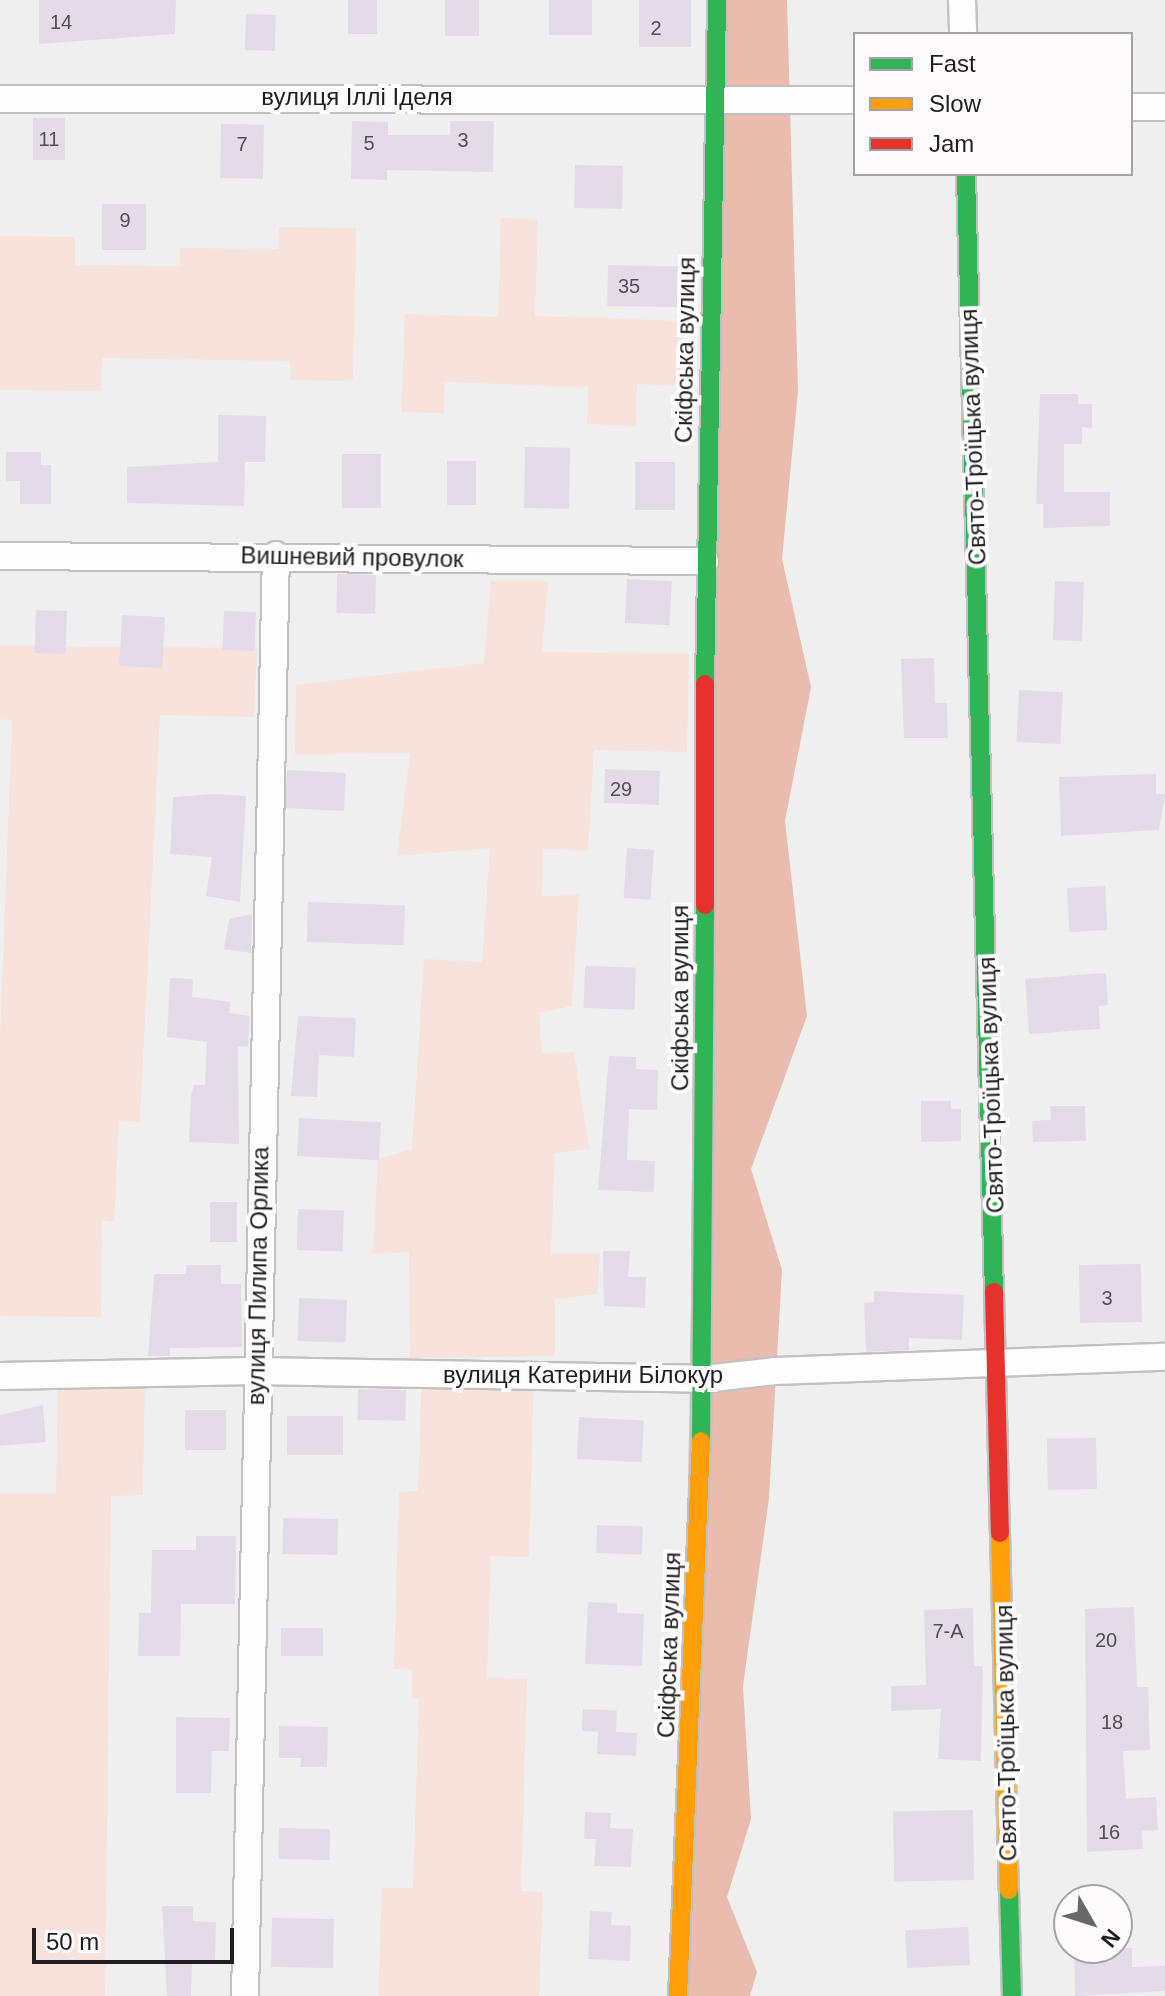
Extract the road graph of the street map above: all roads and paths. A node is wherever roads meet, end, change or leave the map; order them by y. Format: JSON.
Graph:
{"nodes":[{"id":1,"x":717,"y":0,"type":"edge"},
{"id":2,"x":962,"y":0,"type":"edge"},
{"id":3,"x":963,"y":32,"type":"edge"},
{"id":4,"x":0,"y":99,"type":"edge"},
{"id":5,"x":713,"y":100,"type":"junction"},
{"id":6,"x":853,"y":100,"type":"edge"},
{"id":7,"x":1133,"y":107,"type":"edge"},
{"id":8,"x":1165,"y":107,"type":"edge"},
{"id":9,"x":966,"y":176,"type":"edge"},
{"id":10,"x":276,"y":555,"type":"junction"},
{"id":11,"x":0,"y":556,"type":"edge"},
{"id":12,"x":705,"y":561,"type":"junction"},
{"id":13,"x":1165,"y":1357,"type":"edge"},
{"id":14,"x":999,"y":1362,"type":"junction"},
{"id":15,"x":255,"y":1371,"type":"junction"},
{"id":16,"x":0,"y":1376,"type":"edge"},
{"id":17,"x":704,"y":1379,"type":"junction"},
{"id":18,"x":245,"y":1996,"type":"edge"},
{"id":19,"x":678,"y":1996,"type":"edge"},
{"id":20,"x":1012,"y":1996,"type":"edge"}],
"edges":[{"from":1,"to":5,"type":"street","name":"Скіфська вулиця"},
{"from":2,"to":3,"type":"street"},
{"from":4,"to":5,"type":"street","name":"вулиця Іллі Іделя"},
{"from":5,"to":6,"type":"street","name":"вулиця Іллі Іделя"},
{"from":5,"to":12,"type":"street","name":"Скіфська вулиця"},
{"from":7,"to":8,"type":"street"},
{"from":9,"to":14,"type":"street","name":"Свято-Троїцька вулиця"},
{"from":10,"to":11,"type":"street","name":"Вишневий провулок"},
{"from":10,"to":12,"type":"street","name":"Вишневий провулок"},
{"from":10,"to":15,"type":"street","name":"вулиця Пилипа Орлика"},
{"from":12,"to":17,"type":"street","name":"Скіфська вулиця"},
{"from":13,"to":14,"type":"street","name":"вулиця Катерини Білокур"},
{"from":14,"to":17,"type":"street","name":"вулиця Катерини Білокур"},
{"from":14,"to":20,"type":"street","name":"Свято-Троїцька вулиця"},
{"from":15,"to":16,"type":"street","name":"вулиця Катерини Білокур"},
{"from":15,"to":17,"type":"street","name":"вулиця Катерини Білокур"},
{"from":15,"to":18,"type":"street","name":"вулиця Пилипа Орлика"},
{"from":17,"to":19,"type":"street","name":"Скіфська вулиця"}]}
